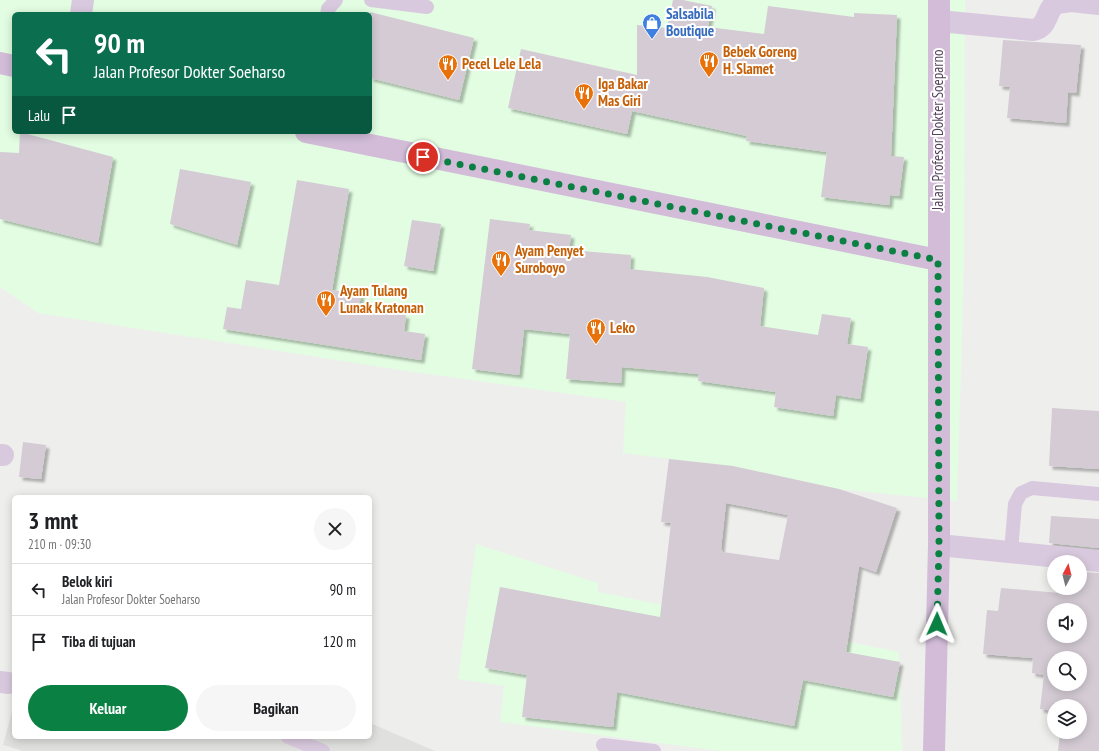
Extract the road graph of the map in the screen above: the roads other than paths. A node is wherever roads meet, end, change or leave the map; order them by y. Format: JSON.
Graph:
{"nodes":[{"id":1,"x":83,"y":0,"type":"edge"},
{"id":2,"x":336,"y":0,"type":"edge"},
{"id":3,"x":371,"y":0,"type":"edge"},
{"id":4,"x":1099,"y":4,"type":"edge"},
{"id":5,"x":427,"y":7,"type":"dead end"},
{"id":6,"x":939,"y":11,"type":"edge"},
{"id":7,"x":81,"y":12,"type":"edge"},
{"id":8,"x":327,"y":12,"type":"edge"},
{"id":9,"x":0,"y":64,"type":"edge"},
{"id":10,"x":12,"y":66,"type":"edge"},
{"id":11,"x":316,"y":134,"type":"edge"},
{"id":12,"x":938,"y":260,"type":"junction"},
{"id":13,"x":1099,"y":494,"type":"edge"},
{"id":14,"x":939,"y":545,"type":"junction"},
{"id":15,"x":1011,"y":551,"type":"junction"},
{"id":16,"x":1099,"y":561,"type":"edge"},
{"id":17,"x":293,"y":739,"type":"edge"},
{"id":18,"x":603,"y":745,"type":"dead end"},
{"id":19,"x":323,"y":751,"type":"edge"},
{"id":20,"x":654,"y":751,"type":"edge"},
{"id":21,"x":934,"y":751,"type":"edge"}],
"edges":[{"from":1,"to":7,"type":"street"},
{"from":2,"to":8,"type":"lane"},
{"from":3,"to":5,"type":"lane"},
{"from":4,"to":6,"type":"street"},
{"from":6,"to":12,"type":"street","name":"Jalan Profesor Dokter Soeparno"},
{"from":9,"to":10,"type":"street"},
{"from":11,"to":12,"type":"street"},
{"from":12,"to":14,"type":"street","name":"Jalan Profesor Dokter Soeparno"},
{"from":13,"to":15,"type":"lane"},
{"from":14,"to":15,"type":"street"},
{"from":14,"to":21,"type":"street","name":"Jalan Profesor Dokter Soeparno"},
{"from":15,"to":16,"type":"street"},
{"from":17,"to":19,"type":"lane"},
{"from":18,"to":20,"type":"lane"}]}
